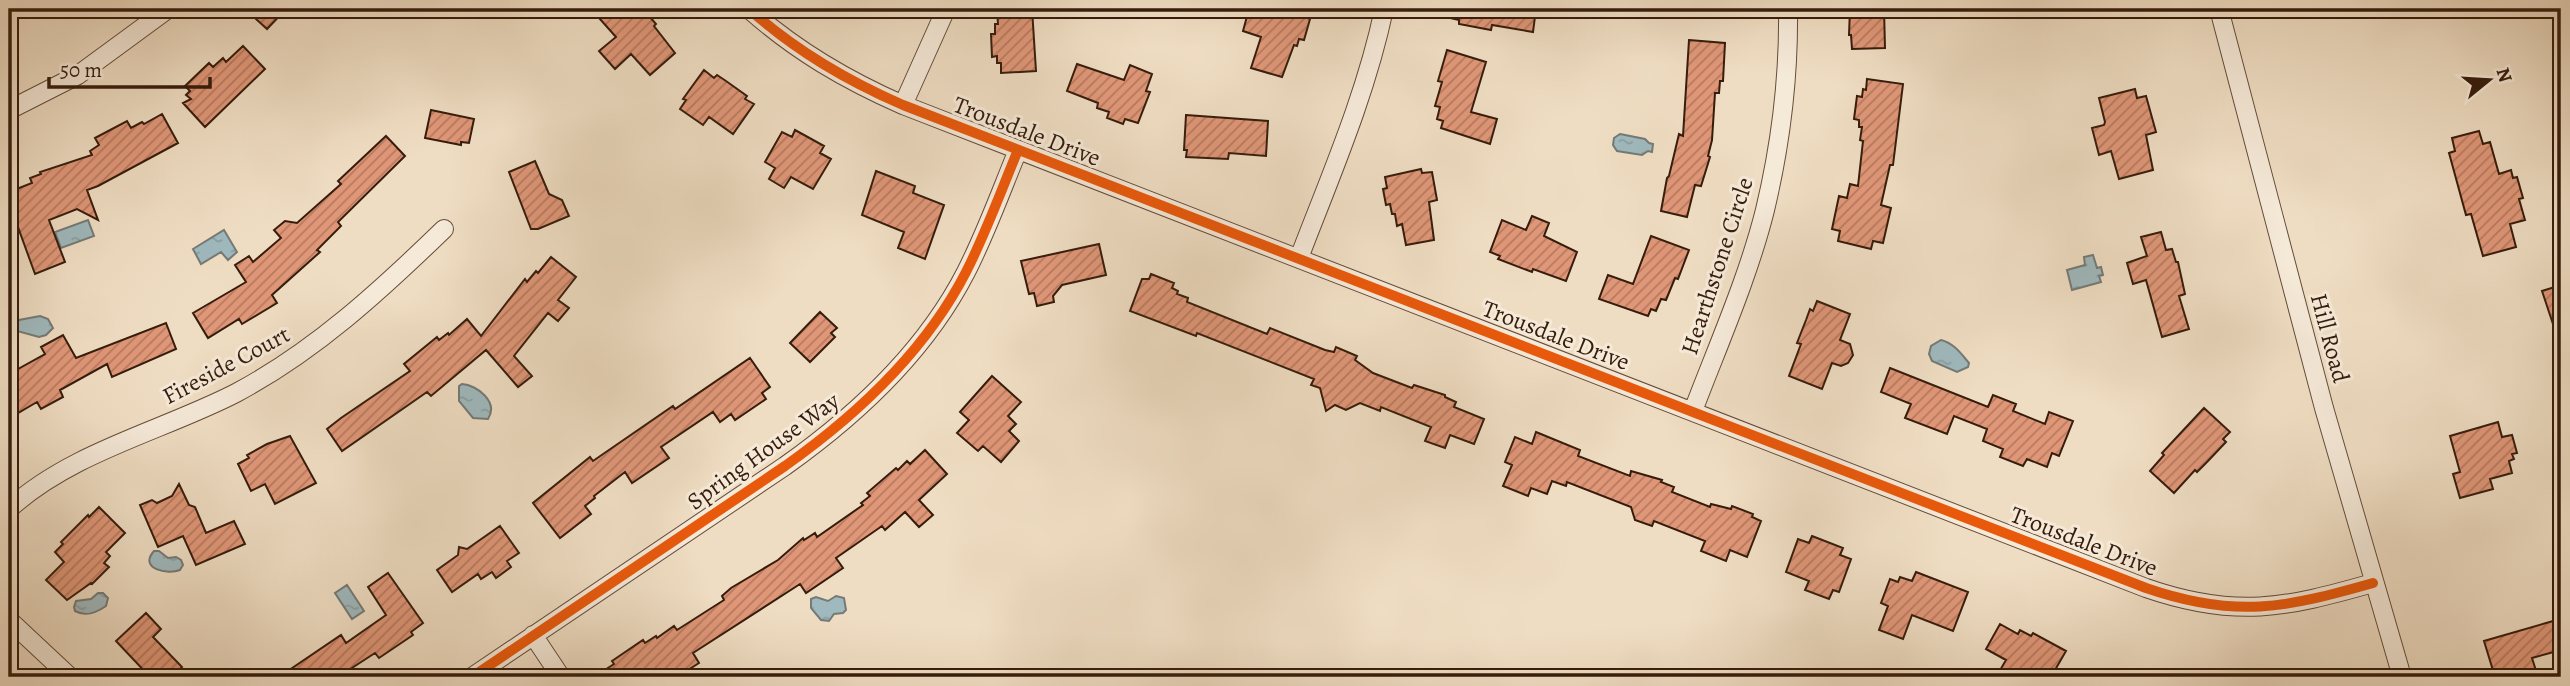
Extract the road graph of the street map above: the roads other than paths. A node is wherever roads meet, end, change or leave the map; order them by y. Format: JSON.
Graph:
{"nodes":[{"id":1,"x":168,"y":9,"type":"edge"},
{"id":2,"x":750,"y":9,"type":"edge"},
{"id":3,"x":946,"y":9,"type":"edge"},
{"id":4,"x":1384,"y":9,"type":"edge"},
{"id":5,"x":1788,"y":9,"type":"edge"},
{"id":6,"x":2219,"y":9,"type":"edge"},
{"id":7,"x":903,"y":105,"type":"junction"},
{"id":8,"x":9,"y":110,"type":"edge"},
{"id":9,"x":1018,"y":150,"type":"junction"},
{"id":10,"x":444,"y":229,"type":"dead end"},
{"id":11,"x":1299,"y":258,"type":"junction"},
{"id":12,"x":1693,"y":411,"type":"junction"},
{"id":13,"x":9,"y":509,"type":"edge"},
{"id":14,"x":2373,"y":583,"type":"junction"},
{"id":15,"x":9,"y":620,"type":"edge"},
{"id":16,"x":533,"y":635,"type":"junction"},
{"id":17,"x":70,"y":677,"type":"edge"},
{"id":18,"x":472,"y":677,"type":"edge"},
{"id":19,"x":561,"y":677,"type":"edge"},
{"id":20,"x":2402,"y":677,"type":"edge"}],
"edges":[{"from":1,"to":8,"type":"street"},
{"from":2,"to":7,"type":"street","name":"Trousdale Drive"},
{"from":3,"to":7,"type":"street"},
{"from":4,"to":11,"type":"street"},
{"from":5,"to":12,"type":"street","name":"Hearthstone Circle"},
{"from":6,"to":14,"type":"street","name":"Hill Road"},
{"from":7,"to":9,"type":"street","name":"Trousdale Drive"},
{"from":9,"to":11,"type":"street","name":"Trousdale Drive"},
{"from":9,"to":16,"type":"street","name":"Spring House Way"},
{"from":10,"to":13,"type":"street","name":"Fireside Court"},
{"from":11,"to":12,"type":"street","name":"Trousdale Drive"},
{"from":12,"to":14,"type":"street","name":"Trousdale Drive"},
{"from":14,"to":20,"type":"street","name":"Hill Road"},
{"from":15,"to":17,"type":"street"},
{"from":16,"to":18,"type":"street","name":"Spring House Way"},
{"from":16,"to":19,"type":"street"}]}
